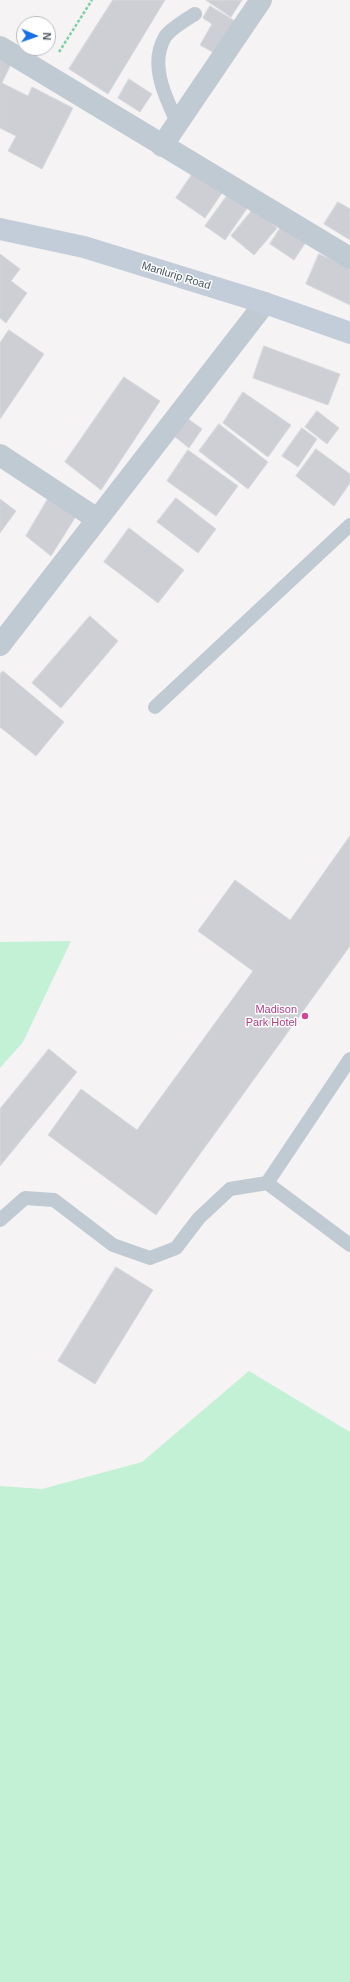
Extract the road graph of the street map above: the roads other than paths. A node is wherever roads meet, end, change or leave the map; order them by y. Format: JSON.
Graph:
{"nodes":[{"id":1,"x":261,"y":0,"type":"edge"},
{"id":2,"x":195,"y":14,"type":"dead end"},
{"id":3,"x":0,"y":48,"type":"edge"},
{"id":4,"x":177,"y":122,"type":"junction"},
{"id":5,"x":162,"y":146,"type":"junction"},
{"id":6,"x":0,"y":229,"type":"edge"},
{"id":7,"x":350,"y":258,"type":"edge"},
{"id":8,"x":265,"y":303,"type":"junction"},
{"id":9,"x":350,"y":333,"type":"edge"},
{"id":10,"x":0,"y":455,"type":"edge"},
{"id":11,"x":97,"y":519,"type":"junction"},
{"id":12,"x":350,"y":525,"type":"edge"},
{"id":13,"x":0,"y":645,"type":"edge"},
{"id":14,"x":155,"y":707,"type":"dead end"},
{"id":15,"x":350,"y":1059,"type":"edge"},
{"id":16,"x":267,"y":1183,"type":"junction"},
{"id":17,"x":0,"y":1220,"type":"edge"},
{"id":18,"x":350,"y":1245,"type":"edge"}],
"edges":[{"from":1,"to":4,"type":"street"},
{"from":2,"to":4,"type":"lane"},
{"from":3,"to":5,"type":"street"},
{"from":4,"to":5,"type":"street"},
{"from":5,"to":7,"type":"street"},
{"from":6,"to":8,"type":"main road","name":"Manlurip Road"},
{"from":8,"to":9,"type":"main road","name":"Manlurip Road"},
{"from":8,"to":11,"type":"street"},
{"from":10,"to":11,"type":"street"},
{"from":11,"to":13,"type":"street"},
{"from":12,"to":14,"type":"lane"},
{"from":15,"to":16,"type":"lane"},
{"from":16,"to":17,"type":"lane"},
{"from":16,"to":18,"type":"lane"}]}
